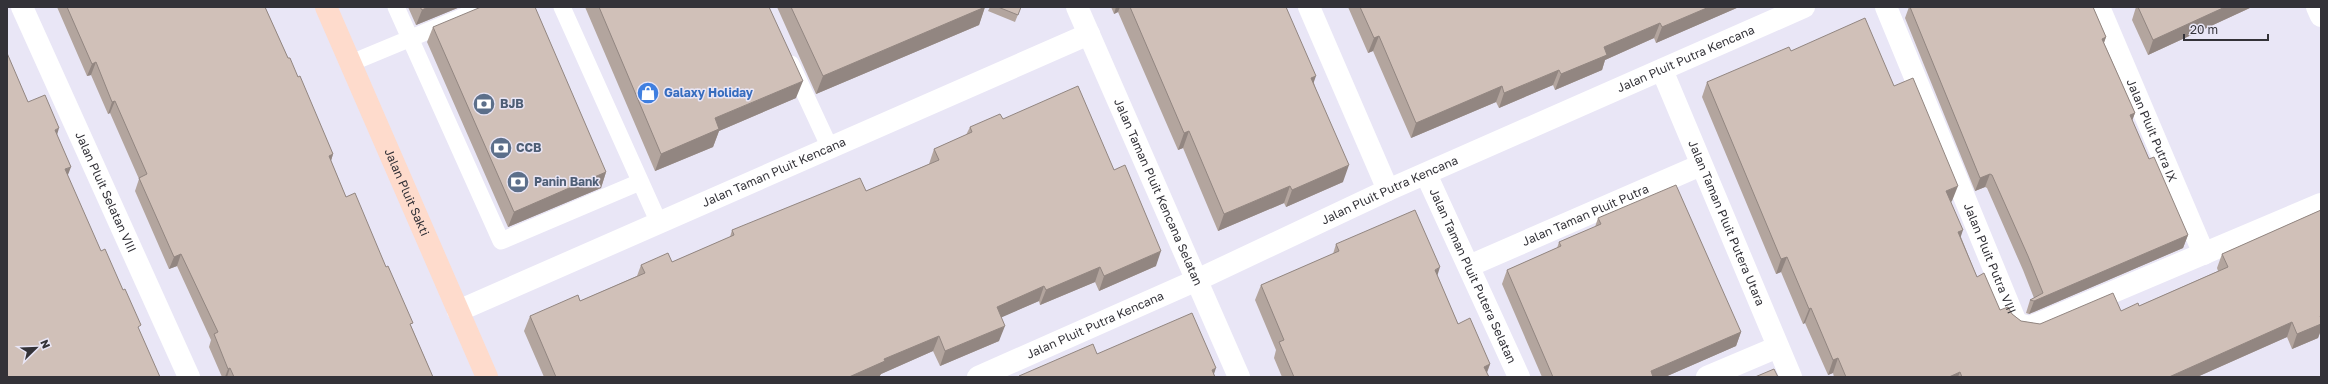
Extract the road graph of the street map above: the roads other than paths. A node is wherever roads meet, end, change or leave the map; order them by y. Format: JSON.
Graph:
{"nodes":[{"id":1,"x":22,"y":7,"type":"edge"},
{"id":2,"x":326,"y":7,"type":"edge"},
{"id":3,"x":396,"y":7,"type":"edge"},
{"id":4,"x":486,"y":7,"type":"edge"},
{"id":5,"x":562,"y":7,"type":"edge"},
{"id":6,"x":1077,"y":7,"type":"edge"},
{"id":7,"x":1309,"y":7,"type":"edge"},
{"id":8,"x":1804,"y":7,"type":"edge"},
{"id":9,"x":1886,"y":7,"type":"edge"},
{"id":10,"x":2099,"y":7,"type":"edge"},
{"id":11,"x":2317,"y":7,"type":"edge"},
{"id":12,"x":2321,"y":16,"type":"edge"},
{"id":13,"x":1089,"y":34,"type":"junction"},
{"id":14,"x":410,"y":39,"type":"junction"},
{"id":15,"x":785,"y":49,"type":"edge"},
{"id":16,"x":351,"y":63,"type":"junction"},
{"id":17,"x":1662,"y":70,"type":"junction"},
{"id":18,"x":830,"y":148,"type":"junction"},
{"id":19,"x":1701,"y":164,"type":"junction"},
{"id":20,"x":1426,"y":174,"type":"junction"},
{"id":21,"x":640,"y":182,"type":"junction"},
{"id":22,"x":1388,"y":190,"type":"junction"},
{"id":23,"x":2321,"y":204,"type":"edge"},
{"id":24,"x":659,"y":223,"type":"junction"},
{"id":25,"x":2204,"y":254,"type":"junction"},
{"id":26,"x":1469,"y":266,"type":"junction"},
{"id":27,"x":1197,"y":280,"type":"junction"},
{"id":28,"x":458,"y":311,"type":"junction"},
{"id":29,"x":1778,"y":347,"type":"junction"},
{"id":30,"x":987,"y":375,"type":"edge"},
{"id":31,"x":189,"y":377,"type":"edge"},
{"id":32,"x":487,"y":377,"type":"edge"},
{"id":33,"x":1239,"y":377,"type":"edge"},
{"id":34,"x":1519,"y":377,"type":"edge"},
{"id":35,"x":1707,"y":377,"type":"edge"},
{"id":36,"x":1791,"y":377,"type":"edge"}],
"edges":[{"from":1,"to":31,"type":"street","name":"Jalan Pluit Selatan VIII"},
{"from":2,"to":16,"type":"street","name":"Jalan Pluit Sakti"},
{"from":3,"to":14,"type":"lane"},
{"from":4,"to":14,"type":"lane"},
{"from":5,"to":21,"type":"lane"},
{"from":6,"to":13,"type":"street","name":"Jalan Taman Pluit Kencana Selatan"},
{"from":7,"to":22,"type":"street"},
{"from":8,"to":17,"type":"street","name":"Jalan Pluit Putra Kencana"},
{"from":9,"to":25,"type":"street","name":"Jalan Pluit Putra VIII"},
{"from":10,"to":25,"type":"street","name":"Jalan Pluit Putra IX"},
{"from":11,"to":12,"type":"street"},
{"from":13,"to":18,"type":"street","name":"Jalan Taman Pluit Kencana"},
{"from":13,"to":27,"type":"street","name":"Jalan Taman Pluit Kencana Selatan"},
{"from":14,"to":16,"type":"lane"},
{"from":14,"to":21,"type":"lane"},
{"from":15,"to":18,"type":"lane"},
{"from":16,"to":28,"type":"street","name":"Jalan Pluit Sakti"},
{"from":17,"to":19,"type":"street","name":"Jalan Taman Pluit Putera Utara"},
{"from":17,"to":20,"type":"street","name":"Jalan Pluit Putra Kencana"},
{"from":18,"to":24,"type":"street","name":"Jalan Taman Pluit Kencana"},
{"from":19,"to":26,"type":"street","name":"Jalan Taman Pluit Putra"},
{"from":19,"to":29,"type":"street","name":"Jalan Taman Pluit Putera Utara"},
{"from":20,"to":22,"type":"street","name":"Jalan Pluit Putra Kencana"},
{"from":20,"to":26,"type":"street","name":"Jalan Taman Pluit Putera Selatan"},
{"from":21,"to":24,"type":"lane"},
{"from":22,"to":27,"type":"street","name":"Jalan Pluit Putra Kencana"},
{"from":23,"to":25,"type":"street","name":"Jalan Pluit Putra VIII"},
{"from":24,"to":28,"type":"street","name":"Jalan Taman Pluit Kencana"},
{"from":26,"to":34,"type":"street","name":"Jalan Taman Pluit Putera Selatan"},
{"from":27,"to":30,"type":"street","name":"Jalan Pluit Putra Kencana"},
{"from":27,"to":33,"type":"street","name":"Jalan Taman Pluit Kencana Selatan"},
{"from":28,"to":32,"type":"street","name":"Jalan Pluit Sakti"},
{"from":29,"to":35,"type":"street"},
{"from":29,"to":36,"type":"street","name":"Jalan Taman Pluit Putera Utara"}]}
